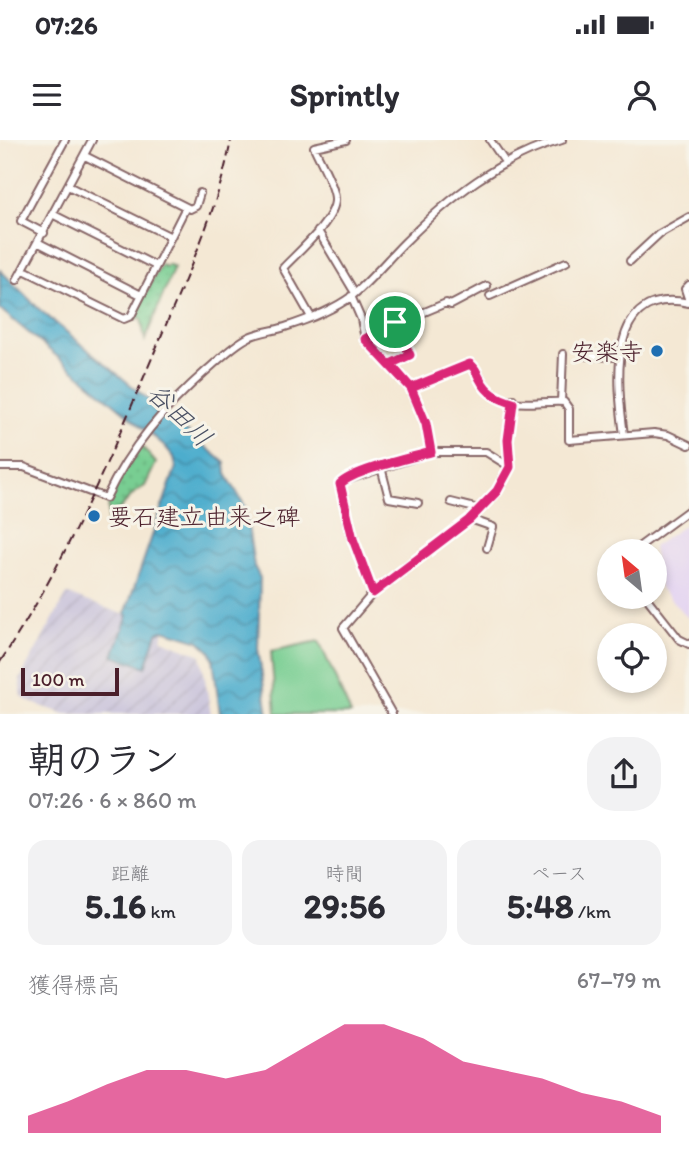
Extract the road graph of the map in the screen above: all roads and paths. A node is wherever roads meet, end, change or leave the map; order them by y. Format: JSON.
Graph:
{"nodes":[{"id":1,"x":65,"y":140,"type":"edge"},
{"id":2,"x":92,"y":140,"type":"edge"},
{"id":3,"x":490,"y":140,"type":"edge"},
{"id":4,"x":562,"y":140,"type":"edge"},
{"id":5,"x":340,"y":141,"type":"edge"},
{"id":6,"x":85,"y":156,"type":"junction"},
{"id":7,"x":505,"y":162,"type":"junction"},
{"id":8,"x":68,"y":186,"type":"junction"},
{"id":9,"x":200,"y":194,"type":"dead end"},
{"id":10,"x":186,"y":207,"type":"junction"},
{"id":11,"x":54,"y":215,"type":"junction"},
{"id":12,"x":689,"y":217,"type":"edge"},
{"id":13,"x":318,"y":231,"type":"junction"},
{"id":14,"x":44,"y":233,"type":"junction"},
{"id":15,"x":171,"y":237,"type":"junction"},
{"id":16,"x":39,"y":243,"type":"junction"},
{"id":17,"x":630,"y":261,"type":"dead end"},
{"id":18,"x":566,"y":262,"type":"dead end"},
{"id":19,"x":156,"y":266,"type":"junction"},
{"id":20,"x":24,"y":270,"type":"junction"},
{"id":21,"x":17,"y":280,"type":"dead end"},
{"id":22,"x":689,"y":285,"type":"edge"},
{"id":23,"x":487,"y":286,"type":"dead end"},
{"id":24,"x":353,"y":294,"type":"junction"},
{"id":25,"x":141,"y":295,"type":"junction"},
{"id":26,"x":491,"y":296,"type":"dead end"},
{"id":27,"x":689,"y":302,"type":"edge"},
{"id":28,"x":415,"y":316,"type":"dead end"},
{"id":29,"x":312,"y":317,"type":"junction"},
{"id":30,"x":365,"y":339,"type":"junction"},
{"id":31,"x":563,"y":354,"type":"dead end"},
{"id":32,"x":587,"y":356,"type":"dead end"},
{"id":33,"x":619,"y":357,"type":"junction"},
{"id":34,"x":390,"y":364,"type":"junction"},
{"id":35,"x":411,"y":388,"type":"junction"},
{"id":36,"x":513,"y":401,"type":"junction"},
{"id":37,"x":561,"y":402,"type":"junction"},
{"id":38,"x":624,"y":435,"type":"junction"},
{"id":39,"x":689,"y":444,"type":"edge"},
{"id":40,"x":431,"y":452,"type":"junction"},
{"id":41,"x":0,"y":467,"type":"edge"},
{"id":42,"x":381,"y":467,"type":"junction"},
{"id":43,"x":510,"y":467,"type":"junction"},
{"id":44,"x":451,"y":502,"type":"dead end"},
{"id":45,"x":418,"y":503,"type":"dead end"},
{"id":46,"x":479,"y":509,"type":"junction"},
{"id":47,"x":689,"y":510,"type":"edge"},
{"id":48,"x":470,"y":519,"type":"junction"},
{"id":49,"x":650,"y":539,"type":"edge"},
{"id":50,"x":487,"y":548,"type":"dead end"},
{"id":51,"x":373,"y":593,"type":"junction"},
{"id":52,"x":655,"y":609,"type":"edge"},
{"id":53,"x":689,"y":644,"type":"edge"},
{"id":54,"x":393,"y":714,"type":"edge"}],
"edges":[{"from":1,"to":14,"type":"street"},
{"from":2,"to":6,"type":"street"},
{"from":3,"to":7,"type":"street"},
{"from":4,"to":7,"type":"street"},
{"from":5,"to":13,"type":"street"},
{"from":6,"to":8,"type":"street"},
{"from":6,"to":10,"type":"street"},
{"from":7,"to":24,"type":"street"},
{"from":8,"to":11,"type":"street"},
{"from":8,"to":15,"type":"street"},
{"from":9,"to":10,"type":"street"},
{"from":10,"to":15,"type":"street"},
{"from":11,"to":14,"type":"street"},
{"from":11,"to":19,"type":"street"},
{"from":12,"to":17,"type":"street"},
{"from":13,"to":24,"type":"street"},
{"from":13,"to":29,"type":"street"},
{"from":14,"to":16,"type":"street"},
{"from":15,"to":19,"type":"street"},
{"from":16,"to":20,"type":"street"},
{"from":16,"to":25,"type":"street"},
{"from":18,"to":26,"type":"street"},
{"from":19,"to":25,"type":"street"},
{"from":20,"to":21,"type":"street"},
{"from":20,"to":25,"type":"street"},
{"from":22,"to":27,"type":"street"},
{"from":23,"to":28,"type":"street"},
{"from":24,"to":29,"type":"street"},
{"from":24,"to":30,"type":"street"},
{"from":27,"to":33,"type":"street"},
{"from":29,"to":41,"type":"street"},
{"from":30,"to":34,"type":"street"},
{"from":30,"to":34,"type":"street"},
{"from":31,"to":37,"type":"street"},
{"from":32,"to":33,"type":"street"},
{"from":33,"to":38,"type":"street"},
{"from":34,"to":35,"type":"street"},
{"from":35,"to":36,"type":"street"},
{"from":35,"to":40,"type":"street"},
{"from":36,"to":37,"type":"street"},
{"from":36,"to":43,"type":"street"},
{"from":37,"to":38,"type":"street"},
{"from":38,"to":39,"type":"street"},
{"from":40,"to":42,"type":"street"},
{"from":40,"to":43,"type":"street"},
{"from":42,"to":45,"type":"street"},
{"from":42,"to":51,"type":"street"},
{"from":43,"to":46,"type":"street"},
{"from":44,"to":46,"type":"street"},
{"from":46,"to":48,"type":"street"},
{"from":47,"to":49,"type":"street"},
{"from":48,"to":50,"type":"street"},
{"from":48,"to":51,"type":"street"},
{"from":51,"to":54,"type":"street"},
{"from":52,"to":53,"type":"street"}]}
